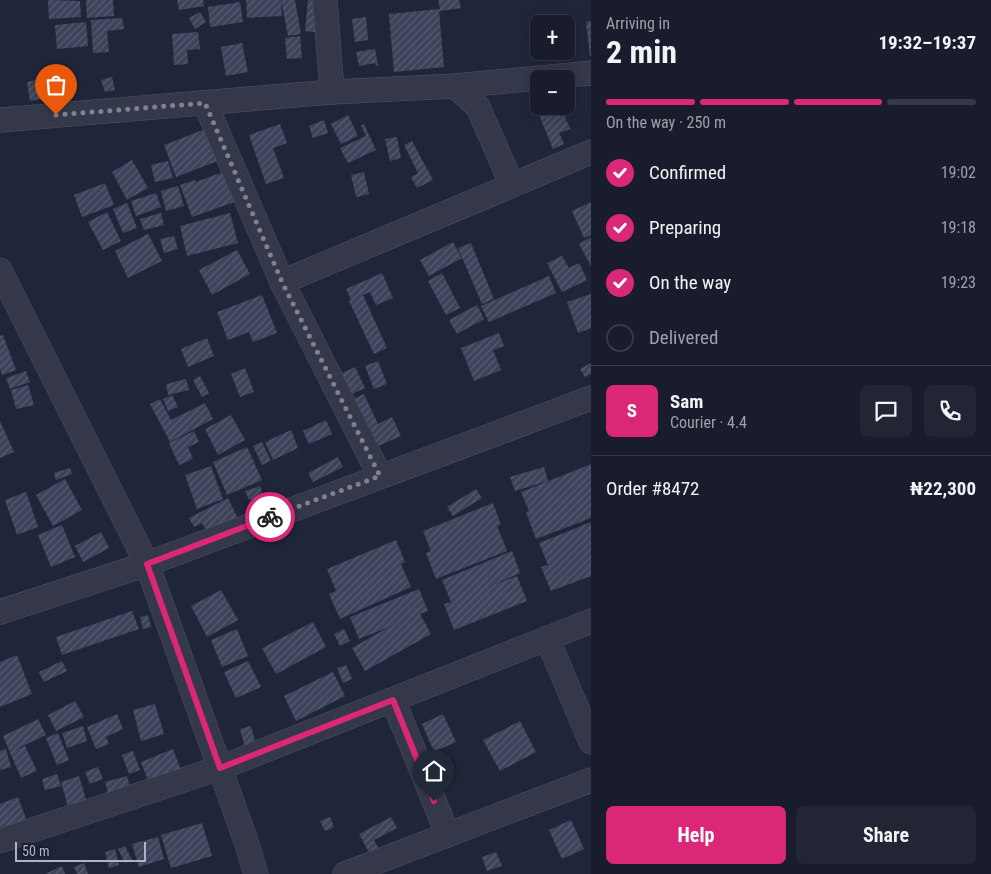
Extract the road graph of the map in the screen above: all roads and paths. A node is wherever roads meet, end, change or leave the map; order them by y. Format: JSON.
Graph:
{"nodes":[{"id":1,"x":325,"y":0,"type":"edge"},
{"id":2,"x":591,"y":73,"type":"edge"},
{"id":3,"x":455,"y":86,"type":"junction"},
{"id":4,"x":332,"y":92,"type":"junction"},
{"id":5,"x":205,"y":103,"type":"junction"},
{"id":6,"x":0,"y":120,"type":"edge"},
{"id":7,"x":591,"y":152,"type":"edge"},
{"id":8,"x":512,"y":185,"type":"junction"},
{"id":9,"x":0,"y":270,"type":"edge"},
{"id":10,"x":282,"y":282,"type":"junction"},
{"id":11,"x":591,"y":398,"type":"edge"},
{"id":12,"x":380,"y":476,"type":"junction"},
{"id":13,"x":147,"y":564,"type":"junction"},
{"id":14,"x":0,"y":612,"type":"edge"},
{"id":15,"x":591,"y":621,"type":"edge"},
{"id":16,"x":547,"y":638,"type":"junction"},
{"id":17,"x":393,"y":700,"type":"junction"},
{"id":18,"x":591,"y":742,"type":"edge"},
{"id":19,"x":220,"y":768,"type":"junction"},
{"id":20,"x":591,"y":780,"type":"edge"},
{"id":21,"x":448,"y":835,"type":"junction"},
{"id":22,"x":0,"y":841,"type":"edge"},
{"id":23,"x":256,"y":874,"type":"edge"},
{"id":24,"x":345,"y":874,"type":"edge"}],
"edges":[{"from":1,"to":4,"type":"street"},
{"from":2,"to":3,"type":"street"},
{"from":3,"to":4,"type":"street"},
{"from":3,"to":8,"type":"street"},
{"from":4,"to":5,"type":"street"},
{"from":5,"to":6,"type":"street"},
{"from":5,"to":10,"type":"street"},
{"from":7,"to":8,"type":"street"},
{"from":8,"to":10,"type":"street"},
{"from":9,"to":13,"type":"street"},
{"from":10,"to":12,"type":"street"},
{"from":11,"to":12,"type":"street"},
{"from":12,"to":13,"type":"street"},
{"from":13,"to":14,"type":"street"},
{"from":13,"to":19,"type":"street"},
{"from":15,"to":16,"type":"street"},
{"from":16,"to":17,"type":"street"},
{"from":16,"to":18,"type":"street"},
{"from":17,"to":19,"type":"street"},
{"from":17,"to":21,"type":"street"},
{"from":19,"to":22,"type":"street"},
{"from":19,"to":23,"type":"street"},
{"from":20,"to":21,"type":"street"},
{"from":21,"to":24,"type":"street"}]}
